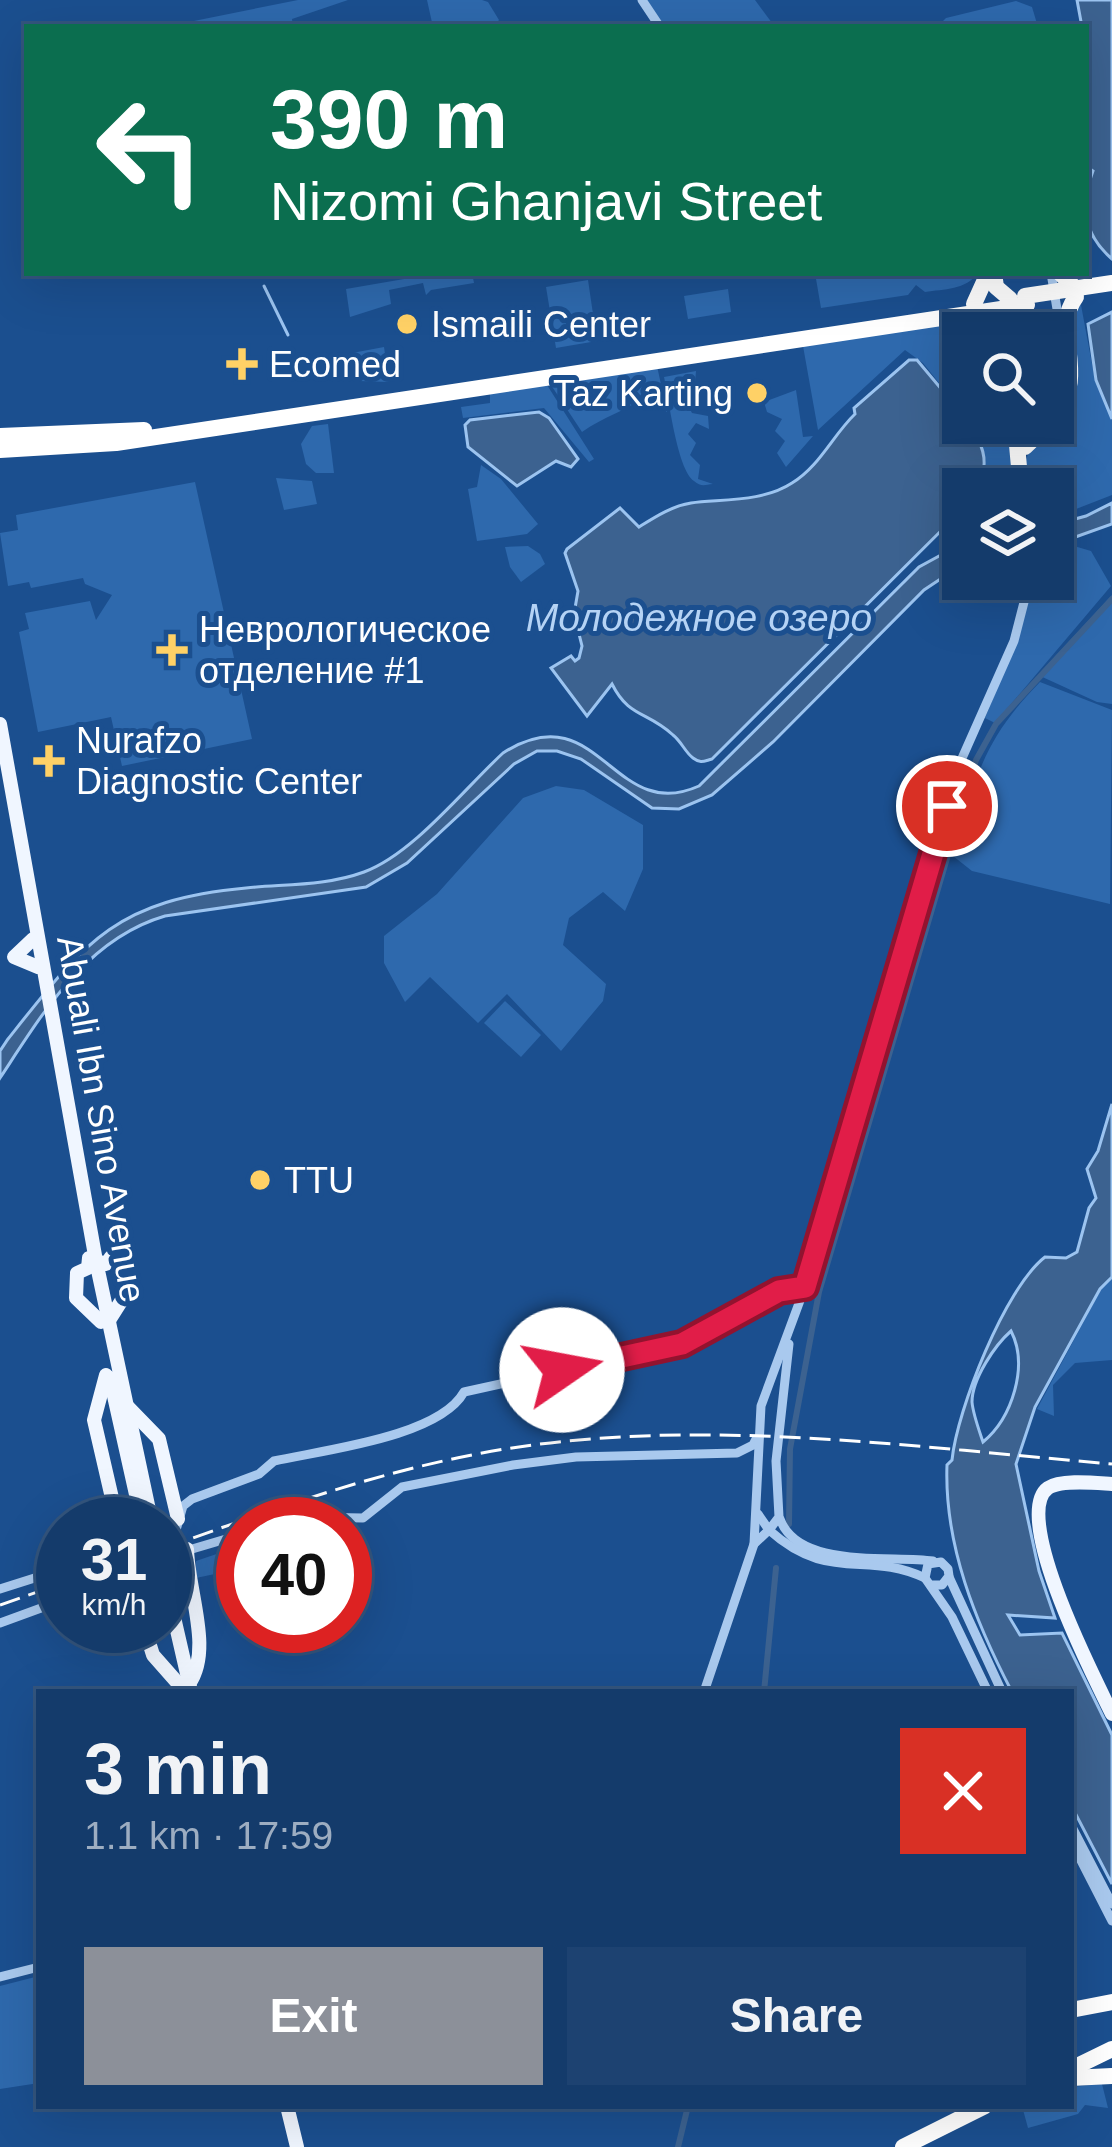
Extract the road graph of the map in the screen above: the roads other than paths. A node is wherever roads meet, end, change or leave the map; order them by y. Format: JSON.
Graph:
{"nodes":[{"id":1,"x":989,"y":276,"type":"edge"},
{"id":2,"x":992,"y":276,"type":"edge"},
{"id":3,"x":1055,"y":276,"type":"edge"},
{"id":4,"x":1058,"y":276,"type":"edge"},
{"id":5,"x":1112,"y":283,"type":"edge"},
{"id":6,"x":1112,"y":292,"type":"edge"},
{"id":7,"x":1076,"y":293,"type":"junction"},
{"id":8,"x":1019,"y":302,"type":"junction"},
{"id":9,"x":969,"y":309,"type":"junction"},
{"id":10,"x":972,"y":312,"type":"edge"},
{"id":11,"x":1008,"y":312,"type":"edge"},
{"id":12,"x":1060,"y":312,"type":"edge"},
{"id":13,"x":1069,"y":312,"type":"edge"},
{"id":14,"x":142,"y":435,"type":"junction"},
{"id":15,"x":0,"y":444,"type":"edge"},
{"id":16,"x":1028,"y":444,"type":"edge"},
{"id":17,"x":1025,"y":447,"type":"joint"},
{"id":18,"x":0,"y":460,"type":"edge"},
{"id":19,"x":1023,"y":468,"type":"edge"},
{"id":20,"x":1025,"y":600,"type":"edge"},
{"id":21,"x":0,"y":724,"type":"edge"},
{"id":22,"x":0,"y":759,"type":"edge"},
{"id":23,"x":41,"y":970,"type":"junction"},
{"id":24,"x":102,"y":1261,"type":"junction"},
{"id":25,"x":805,"y":1287,"type":"junction"},
{"id":26,"x":127,"y":1292,"type":"dead end"},
{"id":27,"x":104,"y":1322,"type":"junction"},
{"id":28,"x":790,"y":1333,"type":"junction"},
{"id":29,"x":108,"y":1364,"type":"junction"},
{"id":30,"x":766,"y":1391,"type":"junction"},
{"id":31,"x":785,"y":1401,"type":"junction"},
{"id":32,"x":121,"y":1410,"type":"junction"},
{"id":33,"x":758,"y":1434,"type":"junction"},
{"id":34,"x":737,"y":1453,"type":"junction"},
{"id":35,"x":138,"y":1463,"type":"junction"},
{"id":36,"x":758,"y":1473,"type":"junction"},
{"id":37,"x":776,"y":1482,"type":"junction"},
{"id":38,"x":1109,"y":1482,"type":"edge"},
{"id":39,"x":114,"y":1497,"type":"edge"},
{"id":40,"x":116,"y":1497,"type":"edge"},
{"id":41,"x":138,"y":1497,"type":"edge"},
{"id":42,"x":146,"y":1497,"type":"edge"},
{"id":43,"x":168,"y":1497,"type":"edge"},
{"id":44,"x":170,"y":1497,"type":"edge"},
{"id":45,"x":192,"y":1511,"type":"edge"},
{"id":46,"x":372,"y":1511,"type":"edge"},
{"id":47,"x":757,"y":1513,"type":"junction"},
{"id":48,"x":779,"y":1517,"type":"junction"},
{"id":49,"x":769,"y":1530,"type":"junction"},
{"id":50,"x":754,"y":1544,"type":"junction"},
{"id":51,"x":933,"y":1561,"type":"junction"},
{"id":52,"x":949,"y":1576,"type":"junction"},
{"id":53,"x":36,"y":1578,"type":"edge"},
{"id":54,"x":928,"y":1582,"type":"junction"},
{"id":55,"x":0,"y":1589,"type":"edge"},
{"id":56,"x":192,"y":1604,"type":"edge"},
{"id":57,"x":36,"y":1610,"type":"edge"},
{"id":58,"x":0,"y":1623,"type":"edge"},
{"id":59,"x":202,"y":1650,"type":"junction"},
{"id":60,"x":172,"y":1653,"type":"edge"},
{"id":61,"x":178,"y":1653,"type":"edge"},
{"id":62,"x":188,"y":1653,"type":"edge"},
{"id":63,"x":153,"y":1655,"type":"joint"},
{"id":64,"x":984,"y":1670,"type":"junction"},
{"id":65,"x":187,"y":1689,"type":"edge"},
{"id":66,"x":705,"y":1689,"type":"edge"},
{"id":67,"x":987,"y":1689,"type":"edge"},
{"id":68,"x":1000,"y":1689,"type":"edge"},
{"id":69,"x":1112,"y":1714,"type":"edge"},
{"id":70,"x":1074,"y":1832,"type":"edge"},
{"id":71,"x":1074,"y":1847,"type":"edge"},
{"id":72,"x":1112,"y":1904,"type":"edge"},
{"id":73,"x":1112,"y":1921,"type":"edge"},
{"id":74,"x":36,"y":1968,"type":"edge"},
{"id":75,"x":0,"y":1977,"type":"edge"},
{"id":76,"x":1112,"y":1986,"type":"edge"},
{"id":77,"x":1112,"y":2002,"type":"edge"},
{"id":78,"x":1078,"y":2008,"type":"edge"},
{"id":79,"x":1112,"y":2057,"type":"edge"},
{"id":80,"x":1074,"y":2069,"type":"edge"},
{"id":81,"x":1074,"y":2069,"type":"edge"},
{"id":82,"x":285,"y":2109,"type":"edge"},
{"id":83,"x":979,"y":2109,"type":"edge"},
{"id":84,"x":994,"y":2109,"type":"edge"},
{"id":85,"x":293,"y":2147,"type":"edge"},
{"id":86,"x":903,"y":2147,"type":"edge"},
{"id":87,"x":919,"y":2147,"type":"edge"}],
"edges":[{"from":1,"to":9,"type":"highway"},
{"from":2,"to":8,"type":"highway"},
{"from":3,"to":12,"type":"street"},
{"from":4,"to":7,"type":"highway"},
{"from":5,"to":7,"type":"highway","bridge":true},
{"from":6,"to":7,"type":"highway","bridge":true},
{"from":7,"to":8,"type":"highway","bridge":true},
{"from":7,"to":13,"type":"highway"},
{"from":8,"to":9,"type":"highway"},
{"from":8,"to":11,"type":"highway"},
{"from":9,"to":10,"type":"highway"},
{"from":9,"to":14,"type":"highway"},
{"from":14,"to":15,"type":"highway"},
{"from":14,"to":15,"type":"highway"},
{"from":14,"to":18,"type":"highway"},
{"from":16,"to":17,"type":"highway"},
{"from":17,"to":19,"type":"street"},
{"from":20,"to":25,"type":"street"},
{"from":21,"to":23,"type":"main road","name":"Abuali Ibn Sino Avenue"},
{"from":22,"to":23,"type":"main road","name":"Abuali Ibn Sino Avenue"},
{"from":23,"to":24,"type":"main road","name":"Abuali Ibn Sino Avenue"},
{"from":24,"to":27,"type":"main road","name":"Abuali Ibn Sino Avenue"},
{"from":24,"to":27,"type":"main road"},
{"from":25,"to":28,"type":"street"},
{"from":25,"to":45,"type":"street"},
{"from":26,"to":27,"type":"main road"},
{"from":27,"to":29,"type":"main road","name":"Abuali Ibn Sino Avenue"},
{"from":27,"to":32,"type":"main road","name":"Abuali Ibn Sino Avenue"},
{"from":28,"to":30,"type":"street"},
{"from":28,"to":31,"type":"street"},
{"from":29,"to":32,"type":"main road","name":"Abuali Ibn Sino Avenue"},
{"from":29,"to":39,"type":"main road"},
{"from":30,"to":31,"type":"street"},
{"from":30,"to":33,"type":"street"},
{"from":31,"to":37,"type":"street"},
{"from":32,"to":35,"type":"main road","name":"Abuali Ibn Sino Avenue"},
{"from":32,"to":40,"type":"main road"},
{"from":32,"to":41,"type":"main road","name":"Abuali Ibn Sino Avenue"},
{"from":32,"to":44,"type":"main road"},
{"from":33,"to":34,"type":"street"},
{"from":33,"to":36,"type":"street"},
{"from":34,"to":36,"type":"street"},
{"from":34,"to":46,"type":"street"},
{"from":35,"to":42,"type":"main road","name":"Abuali Ibn Sino Avenue"},
{"from":35,"to":43,"type":"main road"},
{"from":36,"to":37,"type":"street"},
{"from":36,"to":47,"type":"street"},
{"from":37,"to":48,"type":"street"},
{"from":38,"to":69,"type":"main road"},
{"from":47,"to":49,"type":"street"},
{"from":47,"to":50,"type":"street"},
{"from":48,"to":49,"type":"street"},
{"from":48,"to":51,"type":"street"},
{"from":49,"to":50,"type":"street"},
{"from":49,"to":54,"type":"street"},
{"from":50,"to":66,"type":"street"},
{"from":51,"to":52,"type":"street"},
{"from":51,"to":54,"type":"street"},
{"from":52,"to":54,"type":"street"},
{"from":52,"to":64,"type":"street"},
{"from":53,"to":55,"type":"street"},
{"from":54,"to":64,"type":"street"},
{"from":56,"to":59,"type":"main road"},
{"from":57,"to":58,"type":"street"},
{"from":59,"to":62,"type":"main road"},
{"from":59,"to":65,"type":"main road"},
{"from":60,"to":63,"type":"main road"},
{"from":61,"to":65,"type":"main road"},
{"from":63,"to":65,"type":"main road"},
{"from":64,"to":67,"type":"street"},
{"from":64,"to":68,"type":"street"},
{"from":70,"to":72,"type":"street"},
{"from":71,"to":73,"type":"street"},
{"from":74,"to":75,"type":"street"},
{"from":76,"to":78,"type":"highway"},
{"from":77,"to":78,"type":"highway"},
{"from":79,"to":80,"type":"highway"},
{"from":79,"to":81,"type":"highway"},
{"from":82,"to":85,"type":"main road"},
{"from":83,"to":86,"type":"highway"},
{"from":84,"to":87,"type":"highway"}]}
